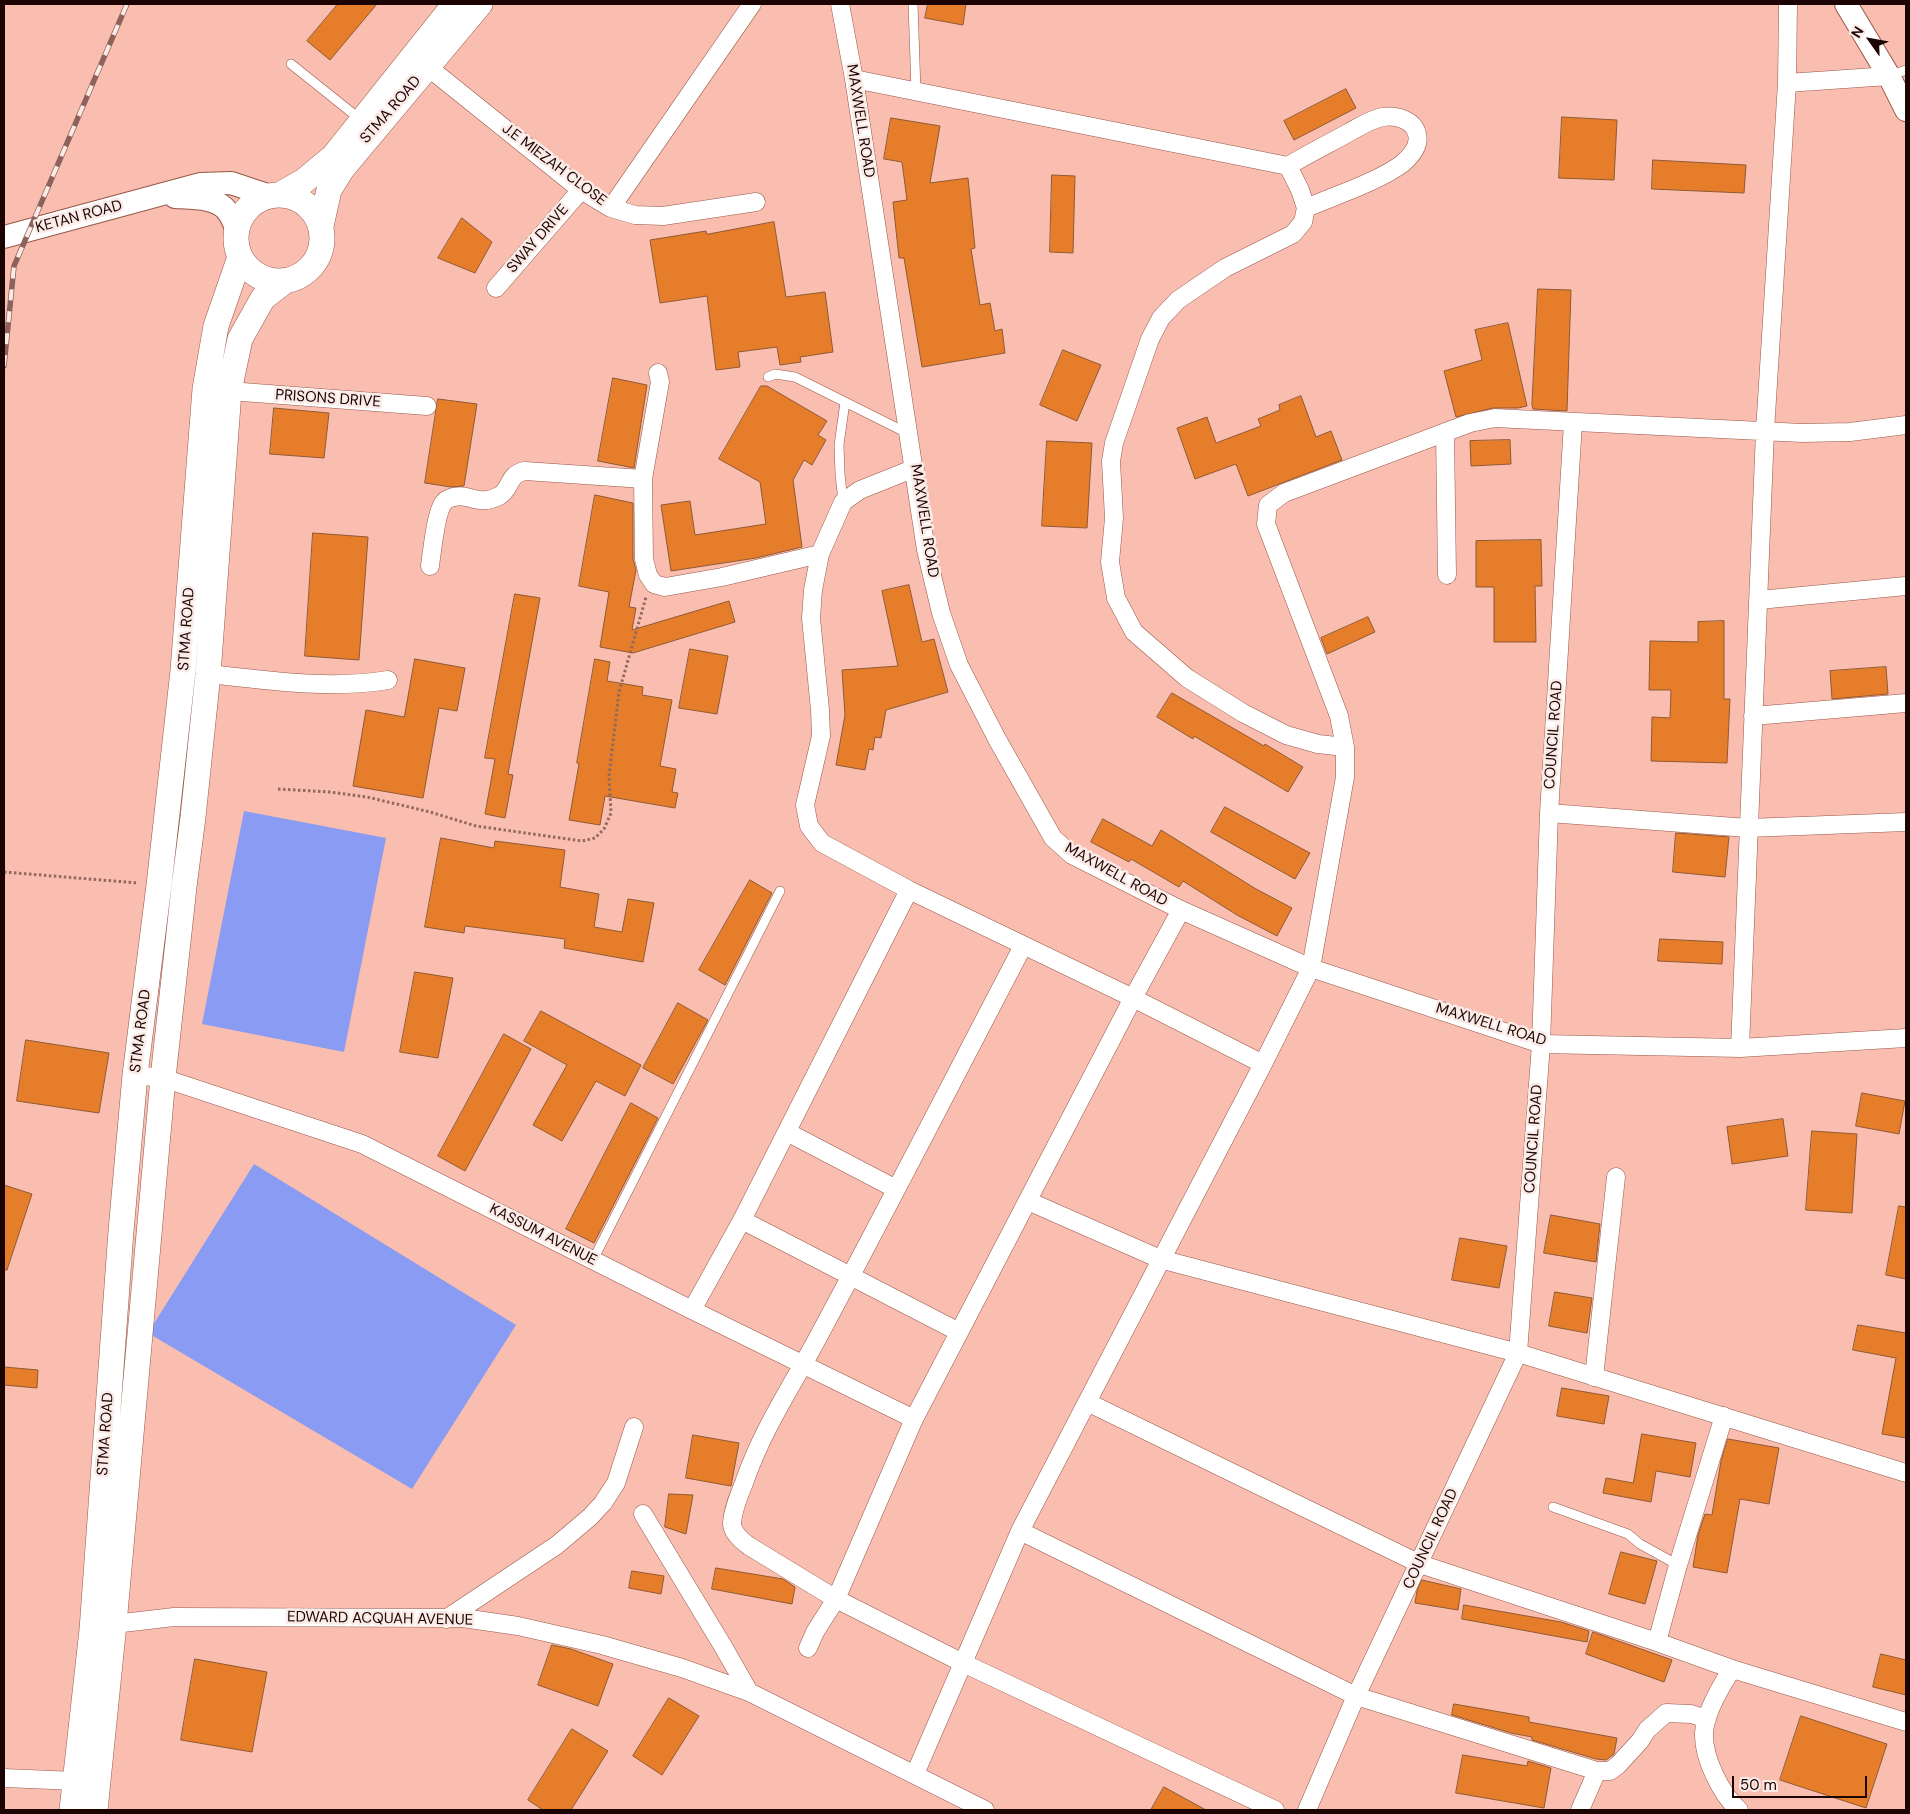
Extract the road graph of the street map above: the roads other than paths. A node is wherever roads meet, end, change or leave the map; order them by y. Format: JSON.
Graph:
{"nodes":[{"id":1,"x":455,"y":4,"type":"edge"},
{"id":2,"x":480,"y":4,"type":"edge"},
{"id":3,"x":752,"y":4,"type":"edge"},
{"id":4,"x":840,"y":4,"type":"edge"},
{"id":5,"x":914,"y":4,"type":"edge"},
{"id":6,"x":1788,"y":4,"type":"edge"},
{"id":7,"x":1846,"y":4,"type":"edge"},
{"id":8,"x":291,"y":64,"type":"dead end"},
{"id":9,"x":428,"y":67,"type":"junction"},
{"id":10,"x":1898,"y":73,"type":"edge"},
{"id":11,"x":854,"y":79,"type":"junction"},
{"id":12,"x":1787,"y":83,"type":"junction"},
{"id":13,"x":916,"y":91,"type":"junction"},
{"id":14,"x":1906,"y":110,"type":"edge"},
{"id":15,"x":362,"y":120,"type":"junction"},
{"id":16,"x":1288,"y":166,"type":"junction"},
{"id":17,"x":581,"y":190,"type":"junction"},
{"id":18,"x":276,"y":195,"type":"junction"},
{"id":19,"x":154,"y":197,"type":"junction"},
{"id":20,"x":756,"y":202,"type":"dead end"},
{"id":21,"x":611,"y":208,"type":"junction"},
{"id":22,"x":1306,"y":208,"type":"junction"},
{"id":23,"x":321,"y":226,"type":"junction"},
{"id":24,"x":237,"y":230,"type":"junction"},
{"id":25,"x":4,"y":237,"type":"edge"},
{"id":26,"x":240,"y":257,"type":"junction"},
{"id":27,"x":285,"y":281,"type":"junction"},
{"id":28,"x":496,"y":288,"type":"dead end"},
{"id":29,"x":658,"y":373,"type":"dead end"},
{"id":30,"x":768,"y":377,"type":"dead end"},
{"id":31,"x":229,"y":392,"type":"junction"},
{"id":32,"x":845,"y":402,"type":"junction"},
{"id":33,"x":427,"y":406,"type":"dead end"},
{"id":34,"x":1573,"y":423,"type":"junction"},
{"id":35,"x":1906,"y":425,"type":"edge"},
{"id":36,"x":1765,"y":431,"type":"junction"},
{"id":37,"x":1445,"y":432,"type":"junction"},
{"id":38,"x":910,"y":434,"type":"junction"},
{"id":39,"x":915,"y":468,"type":"junction"},
{"id":40,"x":643,"y":479,"type":"junction"},
{"id":41,"x":843,"y":502,"type":"junction"},
{"id":42,"x":820,"y":554,"type":"junction"},
{"id":43,"x":430,"y":566,"type":"dead end"},
{"id":44,"x":1447,"y":575,"type":"dead end"},
{"id":45,"x":1906,"y":586,"type":"edge"},
{"id":46,"x":1759,"y":600,"type":"junction"},
{"id":47,"x":208,"y":674,"type":"junction"},
{"id":48,"x":388,"y":680,"type":"dead end"},
{"id":49,"x":1906,"y":703,"type":"edge"},
{"id":50,"x":1753,"y":716,"type":"junction"},
{"id":51,"x":1345,"y":747,"type":"junction"},
{"id":52,"x":1549,"y":813,"type":"junction"},
{"id":53,"x":1906,"y":822,"type":"edge"},
{"id":54,"x":1748,"y":828,"type":"junction"},
{"id":55,"x":909,"y":890,"type":"junction"},
{"id":56,"x":780,"y":891,"type":"dead end"},
{"id":57,"x":1181,"y":910,"type":"junction"},
{"id":58,"x":1023,"y":946,"type":"junction"},
{"id":59,"x":1311,"y":968,"type":"junction"},
{"id":60,"x":1133,"y":998,"type":"junction"},
{"id":61,"x":1906,"y":1038,"type":"edge"},
{"id":62,"x":1541,"y":1044,"type":"junction"},
{"id":63,"x":1740,"y":1048,"type":"junction"},
{"id":64,"x":1263,"y":1064,"type":"junction"},
{"id":65,"x":135,"y":1075,"type":"junction"},
{"id":66,"x":163,"y":1078,"type":"junction"},
{"id":67,"x":787,"y":1132,"type":"junction"},
{"id":68,"x":1616,"y":1177,"type":"dead end"},
{"id":69,"x":896,"y":1189,"type":"junction"},
{"id":70,"x":1028,"y":1201,"type":"junction"},
{"id":71,"x":742,"y":1220,"type":"junction"},
{"id":72,"x":1160,"y":1258,"type":"junction"},
{"id":73,"x":593,"y":1260,"type":"junction"},
{"id":74,"x":851,"y":1276,"type":"junction"},
{"id":75,"x":692,"y":1310,"type":"junction"},
{"id":76,"x":959,"y":1332,"type":"junction"},
{"id":77,"x":1518,"y":1353,"type":"junction"},
{"id":78,"x":804,"y":1365,"type":"junction"},
{"id":79,"x":1594,"y":1376,"type":"junction"},
{"id":80,"x":1087,"y":1402,"type":"junction"},
{"id":81,"x":1724,"y":1416,"type":"junction"},
{"id":82,"x":914,"y":1419,"type":"junction"},
{"id":83,"x":634,"y":1427,"type":"dead end"},
{"id":84,"x":1906,"y":1472,"type":"edge"},
{"id":85,"x":1553,"y":1507,"type":"dead end"},
{"id":86,"x":643,"y":1514,"type":"dead end"},
{"id":87,"x":1020,"y":1531,"type":"junction"},
{"id":88,"x":1420,"y":1564,"type":"junction"},
{"id":89,"x":1678,"y":1565,"type":"junction"},
{"id":90,"x":836,"y":1599,"type":"junction"},
{"id":91,"x":446,"y":1619,"type":"junction"},
{"id":92,"x":103,"y":1627,"type":"junction"},
{"id":93,"x":1657,"y":1642,"type":"junction"},
{"id":94,"x":808,"y":1648,"type":"dead end"},
{"id":95,"x":963,"y":1663,"type":"junction"},
{"id":96,"x":1732,"y":1669,"type":"junction"},
{"id":97,"x":749,"y":1692,"type":"junction"},
{"id":98,"x":1356,"y":1696,"type":"junction"},
{"id":99,"x":1707,"y":1720,"type":"junction"},
{"id":100,"x":1906,"y":1722,"type":"edge"},
{"id":101,"x":1598,"y":1771,"type":"junction"},
{"id":102,"x":915,"y":1774,"type":"junction"},
{"id":103,"x":4,"y":1778,"type":"edge"},
{"id":104,"x":76,"y":1781,"type":"junction"},
{"id":105,"x":72,"y":1810,"type":"edge"},
{"id":106,"x":95,"y":1810,"type":"edge"},
{"id":107,"x":985,"y":1810,"type":"edge"},
{"id":108,"x":1275,"y":1810,"type":"edge"},
{"id":109,"x":1307,"y":1810,"type":"edge"},
{"id":110,"x":1580,"y":1810,"type":"edge"},
{"id":111,"x":1739,"y":1810,"type":"edge"}],
"edges":[{"from":1,"to":15,"type":"main road","name":"STMA ROAD"},
{"from":2,"to":9,"type":"main road","name":"STMA ROAD"},
{"from":3,"to":21,"type":"street"},
{"from":4,"to":11,"type":"street","name":"MAXWELL ROAD"},
{"from":5,"to":13,"type":"lane"},
{"from":6,"to":12,"type":"street"},
{"from":7,"to":10,"type":"street"},
{"from":8,"to":15,"type":"lane"},
{"from":9,"to":17,"type":"street","name":"J.E MIEZAH CLOSE"},
{"from":9,"to":23,"type":"main road","name":"STMA ROAD"},
{"from":10,"to":12,"type":"street"},
{"from":10,"to":14,"type":"street"},
{"from":11,"to":13,"type":"street"},
{"from":11,"to":38,"type":"street","name":"MAXWELL ROAD"},
{"from":12,"to":36,"type":"street"},
{"from":13,"to":16,"type":"street"},
{"from":15,"to":18,"type":"main road","name":"STMA ROAD"},
{"from":16,"to":22,"type":"street"},
{"from":16,"to":22,"type":"street"},
{"from":17,"to":21,"type":"street","name":"J.E MIEZAH CLOSE"},
{"from":17,"to":28,"type":"street","name":"SWAY DRIVE"},
{"from":18,"to":19,"type":"street","name":"KETAN ROAD"},
{"from":18,"to":23,"type":"main road"},
{"from":18,"to":24,"type":"main road"},
{"from":19,"to":24,"type":"street","name":"KETAN ROAD"},
{"from":19,"to":25,"type":"street","name":"KETAN ROAD"},
{"from":20,"to":21,"type":"street","name":"J.E MIEZAH CLOSE"},
{"from":22,"to":51,"type":"street"},
{"from":23,"to":27,"type":"main road"},
{"from":24,"to":26,"type":"main road"},
{"from":26,"to":27,"type":"main road"},
{"from":26,"to":65,"type":"main road","name":"STMA ROAD"},
{"from":27,"to":31,"type":"main road","name":"STMA ROAD"},
{"from":29,"to":40,"type":"street"},
{"from":30,"to":32,"type":"lane"},
{"from":31,"to":33,"type":"street","name":"PRISONS DRIVE"},
{"from":31,"to":47,"type":"main road","name":"STMA ROAD"},
{"from":32,"to":38,"type":"lane"},
{"from":32,"to":41,"type":"lane"},
{"from":34,"to":36,"type":"street"},
{"from":34,"to":37,"type":"street"},
{"from":34,"to":52,"type":"street","name":"COUNCIL ROAD"},
{"from":35,"to":36,"type":"street"},
{"from":36,"to":46,"type":"street"},
{"from":37,"to":44,"type":"street"},
{"from":37,"to":51,"type":"street"},
{"from":38,"to":39,"type":"street","name":"MAXWELL ROAD"},
{"from":39,"to":41,"type":"street"},
{"from":39,"to":57,"type":"street","name":"MAXWELL ROAD"},
{"from":40,"to":42,"type":"street"},
{"from":40,"to":43,"type":"street"},
{"from":41,"to":42,"type":"street"},
{"from":42,"to":55,"type":"street"},
{"from":45,"to":46,"type":"street"},
{"from":46,"to":50,"type":"street"},
{"from":47,"to":48,"type":"street"},
{"from":47,"to":66,"type":"main road","name":"STMA ROAD"},
{"from":49,"to":50,"type":"street"},
{"from":50,"to":54,"type":"street"},
{"from":51,"to":59,"type":"street"},
{"from":52,"to":54,"type":"street"},
{"from":52,"to":62,"type":"street","name":"COUNCIL ROAD"},
{"from":53,"to":54,"type":"street"},
{"from":54,"to":63,"type":"street"},
{"from":55,"to":58,"type":"street"},
{"from":55,"to":67,"type":"street"},
{"from":56,"to":73,"type":"lane"},
{"from":57,"to":59,"type":"street","name":"MAXWELL ROAD"},
{"from":57,"to":60,"type":"street"},
{"from":58,"to":60,"type":"street"},
{"from":58,"to":69,"type":"street"},
{"from":59,"to":62,"type":"street","name":"MAXWELL ROAD"},
{"from":59,"to":64,"type":"street"},
{"from":60,"to":64,"type":"street"},
{"from":60,"to":70,"type":"street"},
{"from":61,"to":63,"type":"street","name":"MAXWELL ROAD"},
{"from":62,"to":63,"type":"street","name":"MAXWELL ROAD"},
{"from":62,"to":77,"type":"street","name":"COUNCIL ROAD"},
{"from":64,"to":72,"type":"street"},
{"from":65,"to":66,"type":"street","name":"KASSUM AVENUE"},
{"from":65,"to":92,"type":"main road","name":"STMA ROAD"},
{"from":66,"to":73,"type":"street","name":"KASSUM AVENUE"},
{"from":66,"to":92,"type":"main road","name":"STMA ROAD"},
{"from":67,"to":69,"type":"street"},
{"from":67,"to":71,"type":"street"},
{"from":68,"to":79,"type":"street"},
{"from":69,"to":74,"type":"street"},
{"from":70,"to":72,"type":"street"},
{"from":70,"to":76,"type":"street"},
{"from":71,"to":74,"type":"street"},
{"from":71,"to":75,"type":"street"},
{"from":72,"to":77,"type":"street"},
{"from":72,"to":80,"type":"street"},
{"from":73,"to":75,"type":"street","name":"KASSUM AVENUE"},
{"from":74,"to":76,"type":"street"},
{"from":74,"to":78,"type":"street"},
{"from":75,"to":78,"type":"street","name":"KASSUM AVENUE"},
{"from":76,"to":82,"type":"street"},
{"from":77,"to":79,"type":"street"},
{"from":77,"to":88,"type":"street","name":"COUNCIL ROAD"},
{"from":78,"to":82,"type":"street","name":"KASSUM AVENUE"},
{"from":78,"to":90,"type":"street"},
{"from":79,"to":81,"type":"street"},
{"from":80,"to":87,"type":"street"},
{"from":80,"to":88,"type":"street"},
{"from":81,"to":84,"type":"street"},
{"from":81,"to":89,"type":"street"},
{"from":82,"to":90,"type":"street"},
{"from":83,"to":91,"type":"street"},
{"from":85,"to":89,"type":"lane"},
{"from":86,"to":97,"type":"street"},
{"from":87,"to":95,"type":"street"},
{"from":87,"to":98,"type":"street"},
{"from":88,"to":93,"type":"street"},
{"from":88,"to":98,"type":"street","name":"COUNCIL ROAD"},
{"from":89,"to":93,"type":"street"},
{"from":90,"to":94,"type":"street"},
{"from":90,"to":95,"type":"street"},
{"from":91,"to":92,"type":"street","name":"EDWARD ACQUAH AVENUE"},
{"from":91,"to":97,"type":"street","name":"EDWARD ACQUAH AVENUE"},
{"from":92,"to":104,"type":"main road","name":"STMA ROAD"},
{"from":92,"to":106,"type":"main road","name":"STMA ROAD"},
{"from":93,"to":96,"type":"street"},
{"from":95,"to":102,"type":"street"},
{"from":95,"to":108,"type":"street"},
{"from":96,"to":99,"type":"street"},
{"from":96,"to":100,"type":"street"},
{"from":97,"to":102,"type":"street","name":"EDWARD ACQUAH AVENUE"},
{"from":98,"to":101,"type":"street"},
{"from":98,"to":109,"type":"street","name":"COUNCIL ROAD"},
{"from":99,"to":101,"type":"street"},
{"from":99,"to":111,"type":"street"},
{"from":101,"to":110,"type":"street"},
{"from":102,"to":107,"type":"street","name":"EDWARD ACQUAH AVENUE"},
{"from":103,"to":104,"type":"street"},
{"from":104,"to":105,"type":"main road","name":"STMA ROAD"}]}
